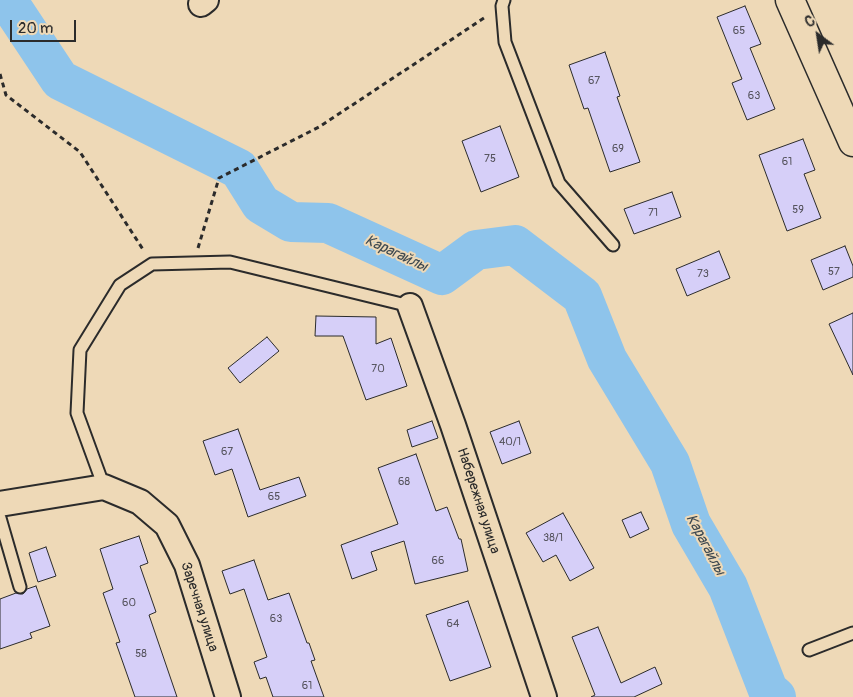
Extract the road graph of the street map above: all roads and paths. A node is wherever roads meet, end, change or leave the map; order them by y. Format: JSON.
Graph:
{"nodes":[{"id":1,"x":790,"y":0,"type":"edge"},
{"id":2,"x":503,"y":3,"type":"edge"},
{"id":3,"x":0,"y":74,"type":"edge"},
{"id":4,"x":0,"y":91,"type":"edge"},
{"id":5,"x":6,"y":95,"type":"junction"},
{"id":6,"x":853,"y":142,"type":"edge"},
{"id":7,"x":613,"y":245,"type":"dead end"},
{"id":8,"x":193,"y":263,"type":"junction"},
{"id":9,"x":152,"y":264,"type":"junction"},
{"id":10,"x":410,"y":306,"type":"joint"},
{"id":11,"x":104,"y":487,"type":"junction"},
{"id":12,"x":0,"y":504,"type":"edge"},
{"id":13,"x":0,"y":518,"type":"edge"},
{"id":14,"x":20,"y":587,"type":"dead end"},
{"id":15,"x":853,"y":633,"type":"edge"},
{"id":16,"x":809,"y":650,"type":"dead end"},
{"id":17,"x":228,"y":697,"type":"edge"},
{"id":18,"x":544,"y":697,"type":"edge"}],
"edges":[{"from":1,"to":6,"type":"main road"},
{"from":2,"to":7,"type":"lane"},
{"from":2,"to":8,"type":"path"},
{"from":3,"to":5,"type":"path"},
{"from":4,"to":5,"type":"path"},
{"from":5,"to":9,"type":"path"},
{"from":8,"to":9,"type":"lane"},
{"from":8,"to":10,"type":"lane"},
{"from":9,"to":11,"type":"lane"},
{"from":10,"to":18,"type":"street","name":"Набережная улица"},
{"from":11,"to":12,"type":"street"},
{"from":11,"to":17,"type":"street","name":"Заречная улица"},
{"from":13,"to":14,"type":"lane"},
{"from":15,"to":16,"type":"lane"}]}
